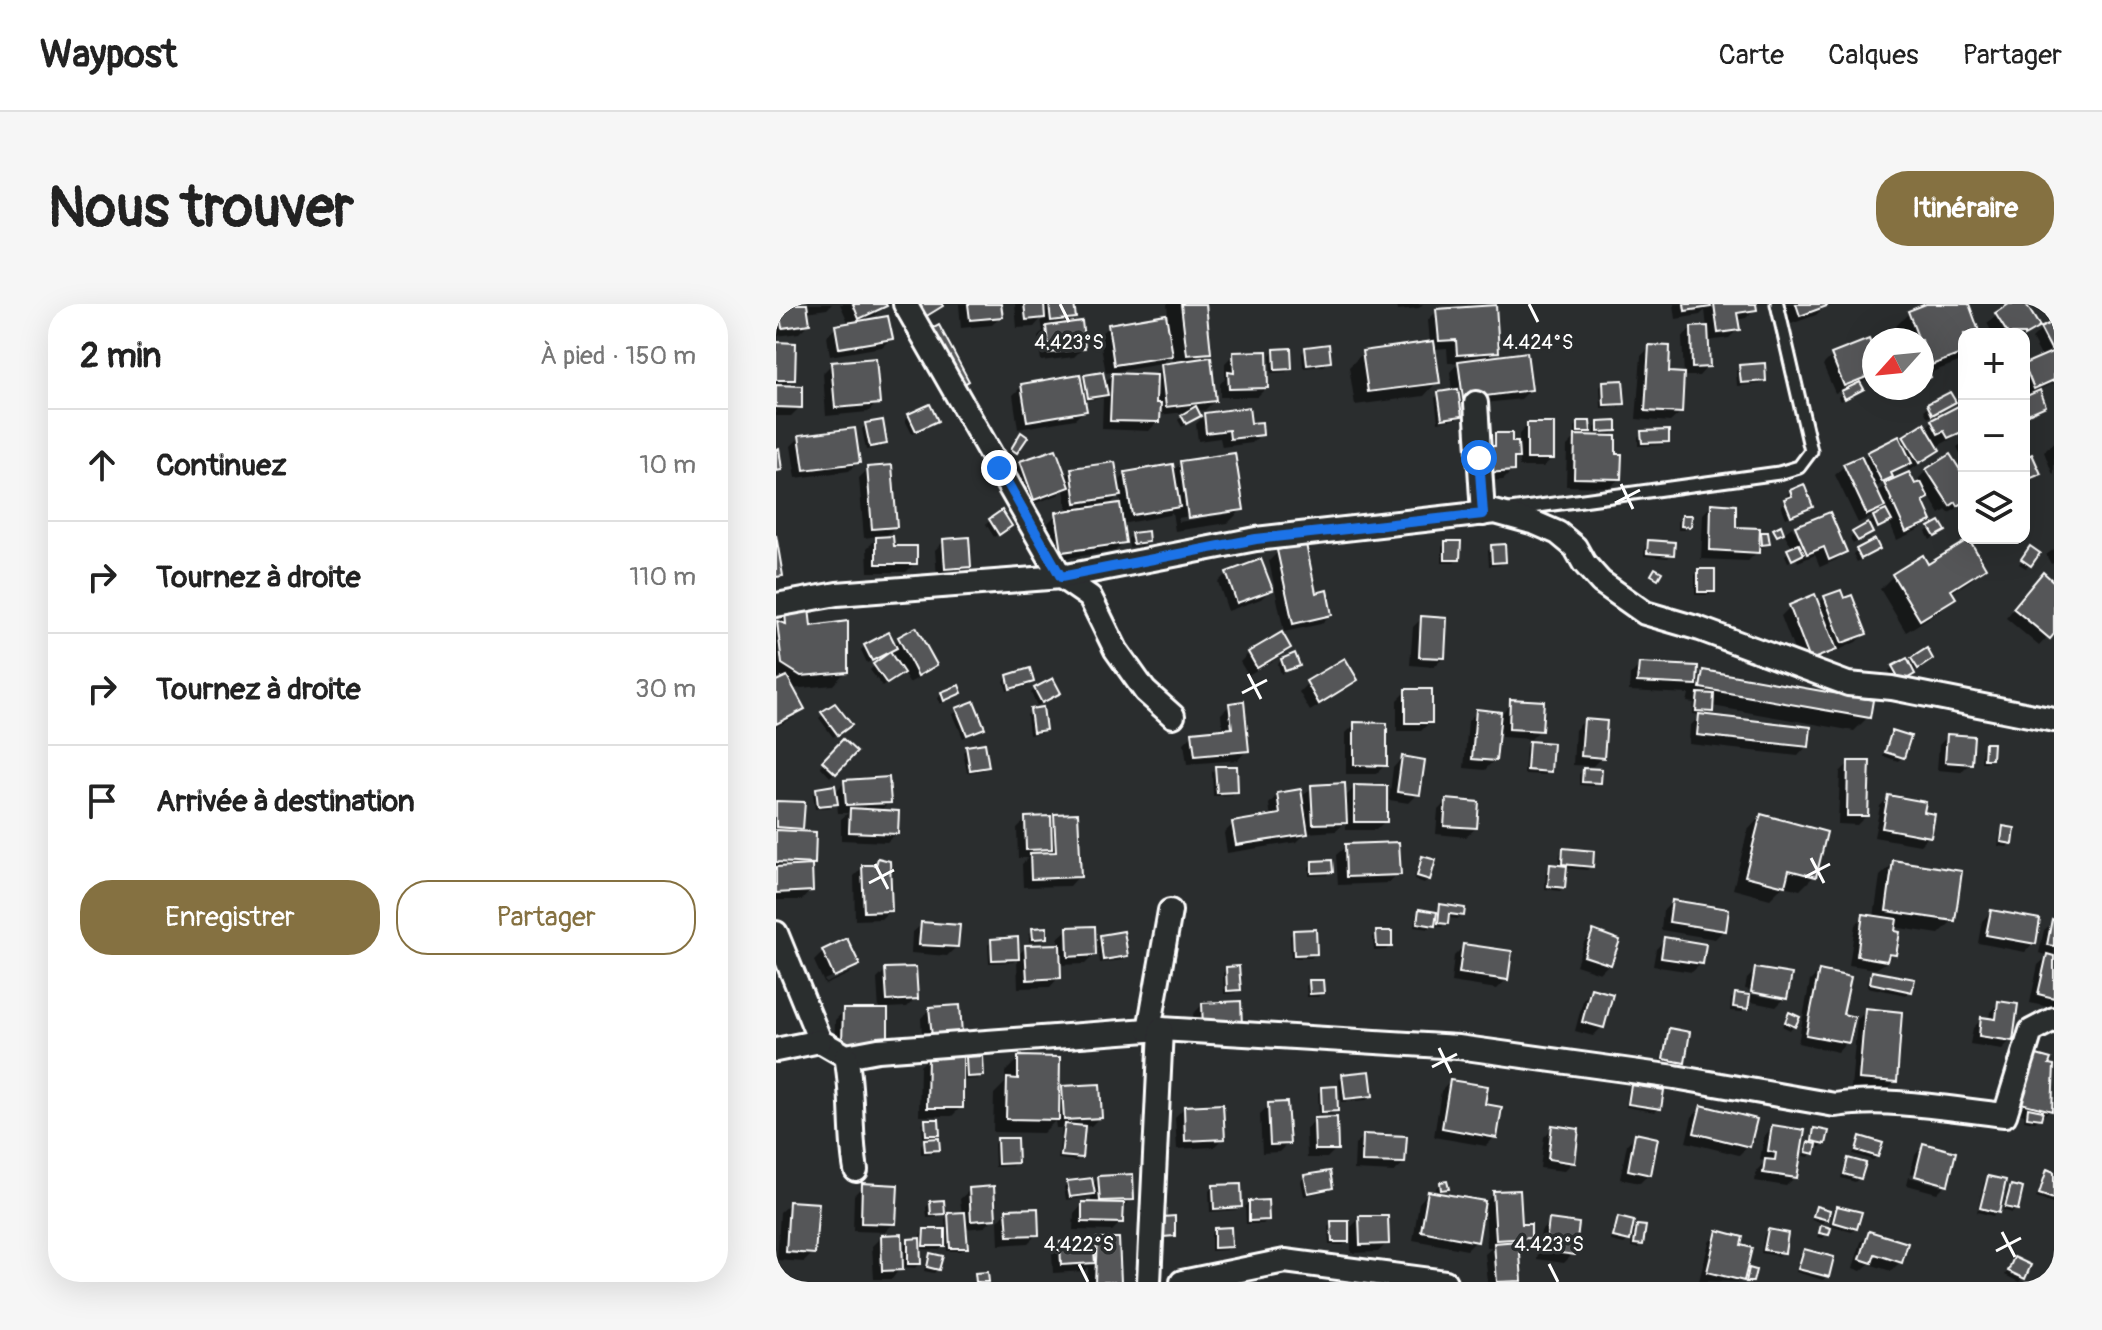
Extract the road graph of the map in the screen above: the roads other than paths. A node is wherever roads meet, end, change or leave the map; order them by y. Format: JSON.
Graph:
{"nodes":[{"id":1,"x":905,"y":304,"type":"edge"},
{"id":2,"x":1777,"y":304,"type":"edge"},
{"id":3,"x":1476,"y":403,"type":"dead end"},
{"id":4,"x":1489,"y":513,"type":"junction"},
{"id":5,"x":1061,"y":577,"type":"junction"},
{"id":6,"x":776,"y":605,"type":"edge"},
{"id":7,"x":1173,"y":716,"type":"dead end"},
{"id":8,"x":2054,"y":720,"type":"edge"},
{"id":9,"x":1170,"y":911,"type":"dead end"},
{"id":10,"x":776,"y":933,"type":"edge"},
{"id":11,"x":2054,"y":1019,"type":"edge"},
{"id":12,"x":1155,"y":1029,"type":"junction"},
{"id":13,"x":820,"y":1041,"type":"junction"},
{"id":14,"x":776,"y":1050,"type":"edge"},
{"id":15,"x":846,"y":1056,"type":"junction"},
{"id":16,"x":856,"y":1170,"type":"dead end"},
{"id":17,"x":1149,"y":1282,"type":"edge"},
{"id":18,"x":1182,"y":1282,"type":"edge"},
{"id":19,"x":1445,"y":1282,"type":"edge"}],
"edges":[{"from":1,"to":5,"type":"street"},
{"from":2,"to":4,"type":"lane"},
{"from":3,"to":4,"type":"street"},
{"from":4,"to":5,"type":"street"},
{"from":4,"to":8,"type":"street"},
{"from":5,"to":6,"type":"street"},
{"from":5,"to":7,"type":"street"},
{"from":9,"to":12,"type":"street"},
{"from":10,"to":13,"type":"street"},
{"from":11,"to":12,"type":"street"},
{"from":12,"to":15,"type":"street"},
{"from":12,"to":17,"type":"street"},
{"from":13,"to":14,"type":"street"},
{"from":13,"to":15,"type":"street"},
{"from":15,"to":16,"type":"street"},
{"from":18,"to":19,"type":"street"}]}
